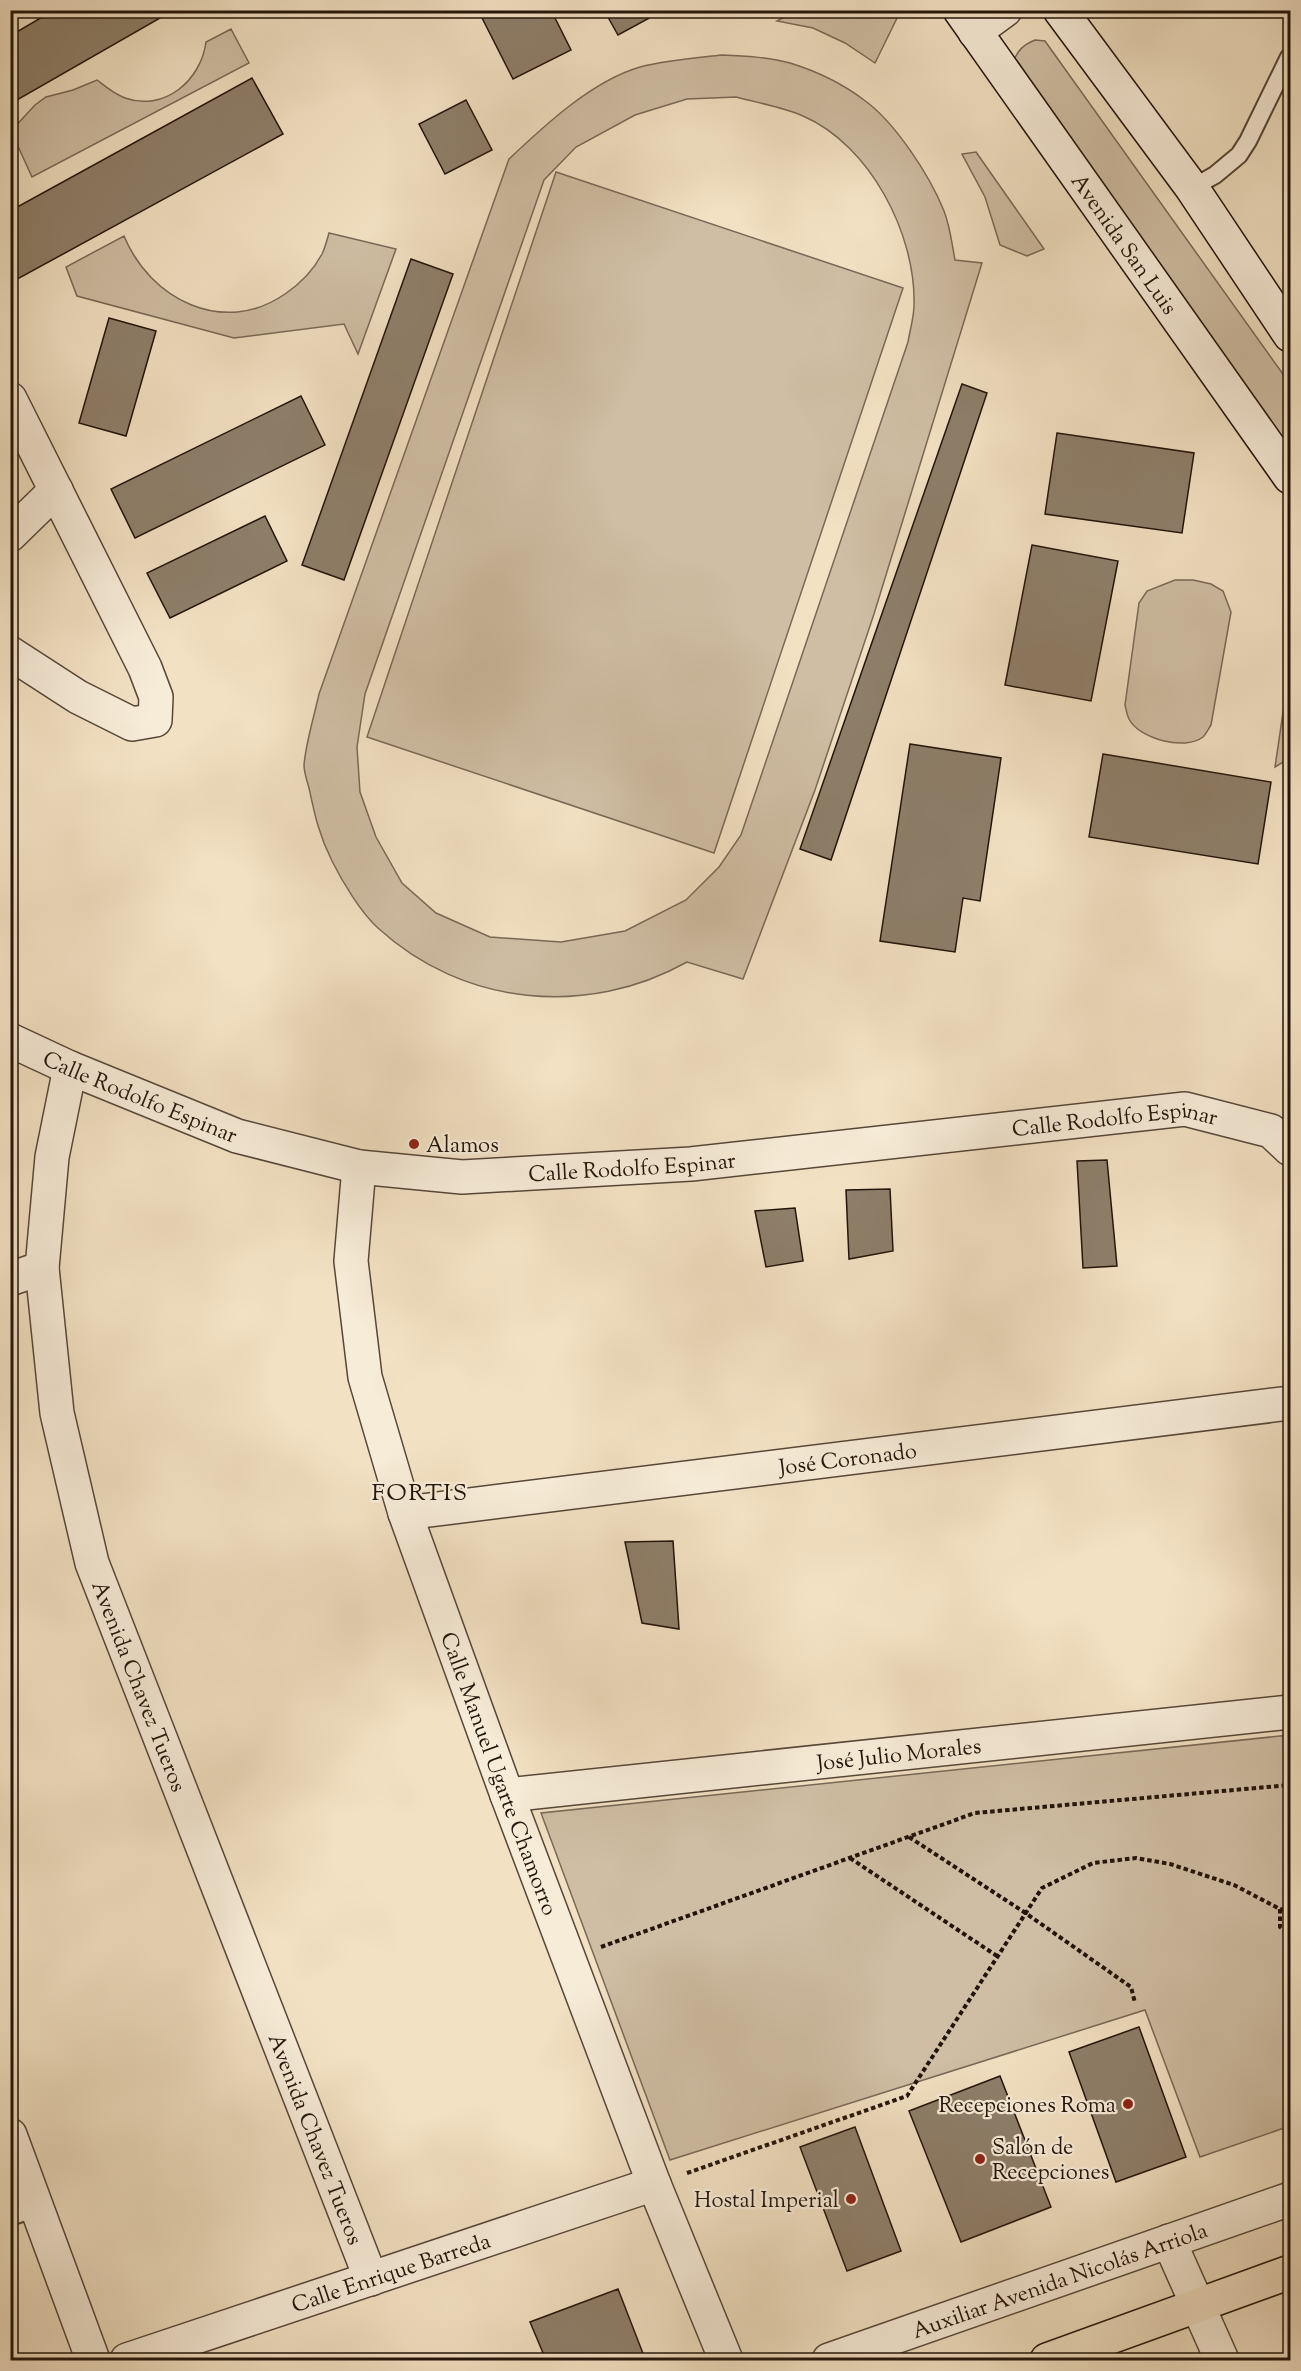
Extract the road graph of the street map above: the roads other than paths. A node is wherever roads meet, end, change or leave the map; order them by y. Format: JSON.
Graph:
{"nodes":[{"id":1,"x":1005,"y":10,"type":"edge"},
{"id":2,"x":1060,"y":10,"type":"edge"},
{"id":3,"x":967,"y":21,"type":"edge"},
{"id":4,"x":1289,"y":57,"type":"dead end"},
{"id":5,"x":1192,"y":188,"type":"junction"},
{"id":6,"x":1290,"y":335,"type":"edge"},
{"id":7,"x":10,"y":399,"type":"edge"},
{"id":8,"x":1290,"y":477,"type":"edge"},
{"id":9,"x":56,"y":490,"type":"junction"},
{"id":10,"x":10,"y":536,"type":"edge"},
{"id":11,"x":10,"y":654,"type":"edge"},
{"id":12,"x":10,"y":1040,"type":"edge"},
{"id":13,"x":70,"y":1068,"type":"junction"},
{"id":14,"x":1281,"y":1140,"type":"edge"},
{"id":15,"x":359,"y":1167,"type":"junction"},
{"id":16,"x":42,"y":1268,"type":"junction"},
{"id":17,"x":10,"y":1279,"type":"edge"},
{"id":18,"x":1290,"y":1403,"type":"edge"},
{"id":19,"x":405,"y":1513,"type":"junction"},
{"id":20,"x":1290,"y":1712,"type":"edge"},
{"id":21,"x":507,"y":1795,"type":"junction"},
{"id":22,"x":12,"y":2142,"type":"edge"},
{"id":23,"x":654,"y":2184,"type":"junction"},
{"id":24,"x":1290,"y":2199,"type":"edge"},
{"id":25,"x":24,"y":2212,"type":"edge"},
{"id":26,"x":1169,"y":2241,"type":"junction"},
{"id":27,"x":1290,"y":2272,"type":"edge"},
{"id":28,"x":371,"y":2279,"type":"junction"},
{"id":29,"x":1198,"y":2306,"type":"junction"},
{"id":30,"x":93,"y":2361,"type":"edge"},
{"id":31,"x":127,"y":2361,"type":"edge"},
{"id":32,"x":726,"y":2361,"type":"edge"},
{"id":33,"x":829,"y":2361,"type":"edge"},
{"id":34,"x":1047,"y":2361,"type":"edge"},
{"id":35,"x":1222,"y":2361,"type":"edge"}],
"edges":[{"from":1,"to":3,"type":"street"},
{"from":2,"to":5,"type":"street"},
{"from":3,"to":8,"type":"street","name":"Avenida San Luis"},
{"from":4,"to":5,"type":"lane"},
{"from":5,"to":6,"type":"street"},
{"from":7,"to":9,"type":"street"},
{"from":9,"to":10,"type":"street"},
{"from":9,"to":11,"type":"street"},
{"from":12,"to":13,"type":"street","name":"Calle Rodolfo Espinar"},
{"from":13,"to":15,"type":"street","name":"Calle Rodolfo Espinar"},
{"from":13,"to":16,"type":"street","name":"Avenida Chavez Tueros"},
{"from":14,"to":15,"type":"street","name":"Calle Rodolfo Espinar"},
{"from":15,"to":19,"type":"street","name":"Calle Manuel Ugarte Chamorro"},
{"from":16,"to":17,"type":"street"},
{"from":16,"to":28,"type":"street","name":"Avenida Chavez Tueros"},
{"from":18,"to":19,"type":"street","name":"José Coronado"},
{"from":19,"to":21,"type":"street","name":"Calle Manuel Ugarte Chamorro"},
{"from":20,"to":21,"type":"street","name":"José Julio Morales"},
{"from":21,"to":23,"type":"street","name":"Calle Manuel Ugarte Chamorro"},
{"from":22,"to":25,"type":"street"},
{"from":23,"to":28,"type":"street","name":"Calle Enrique Barreda"},
{"from":23,"to":32,"type":"street","name":"Calle Manuel Ugarte Chamorro"},
{"from":24,"to":26,"type":"street","name":"Auxiliar Avenida Nicolás Arriola"},
{"from":25,"to":30,"type":"street"},
{"from":26,"to":29,"type":"street"},
{"from":26,"to":33,"type":"street","name":"Auxiliar Avenida Nicolás Arriola"},
{"from":27,"to":29,"type":"main road"},
{"from":28,"to":31,"type":"street","name":"Calle Enrique Barreda"},
{"from":29,"to":34,"type":"main road"},
{"from":29,"to":35,"type":"street"}]}
